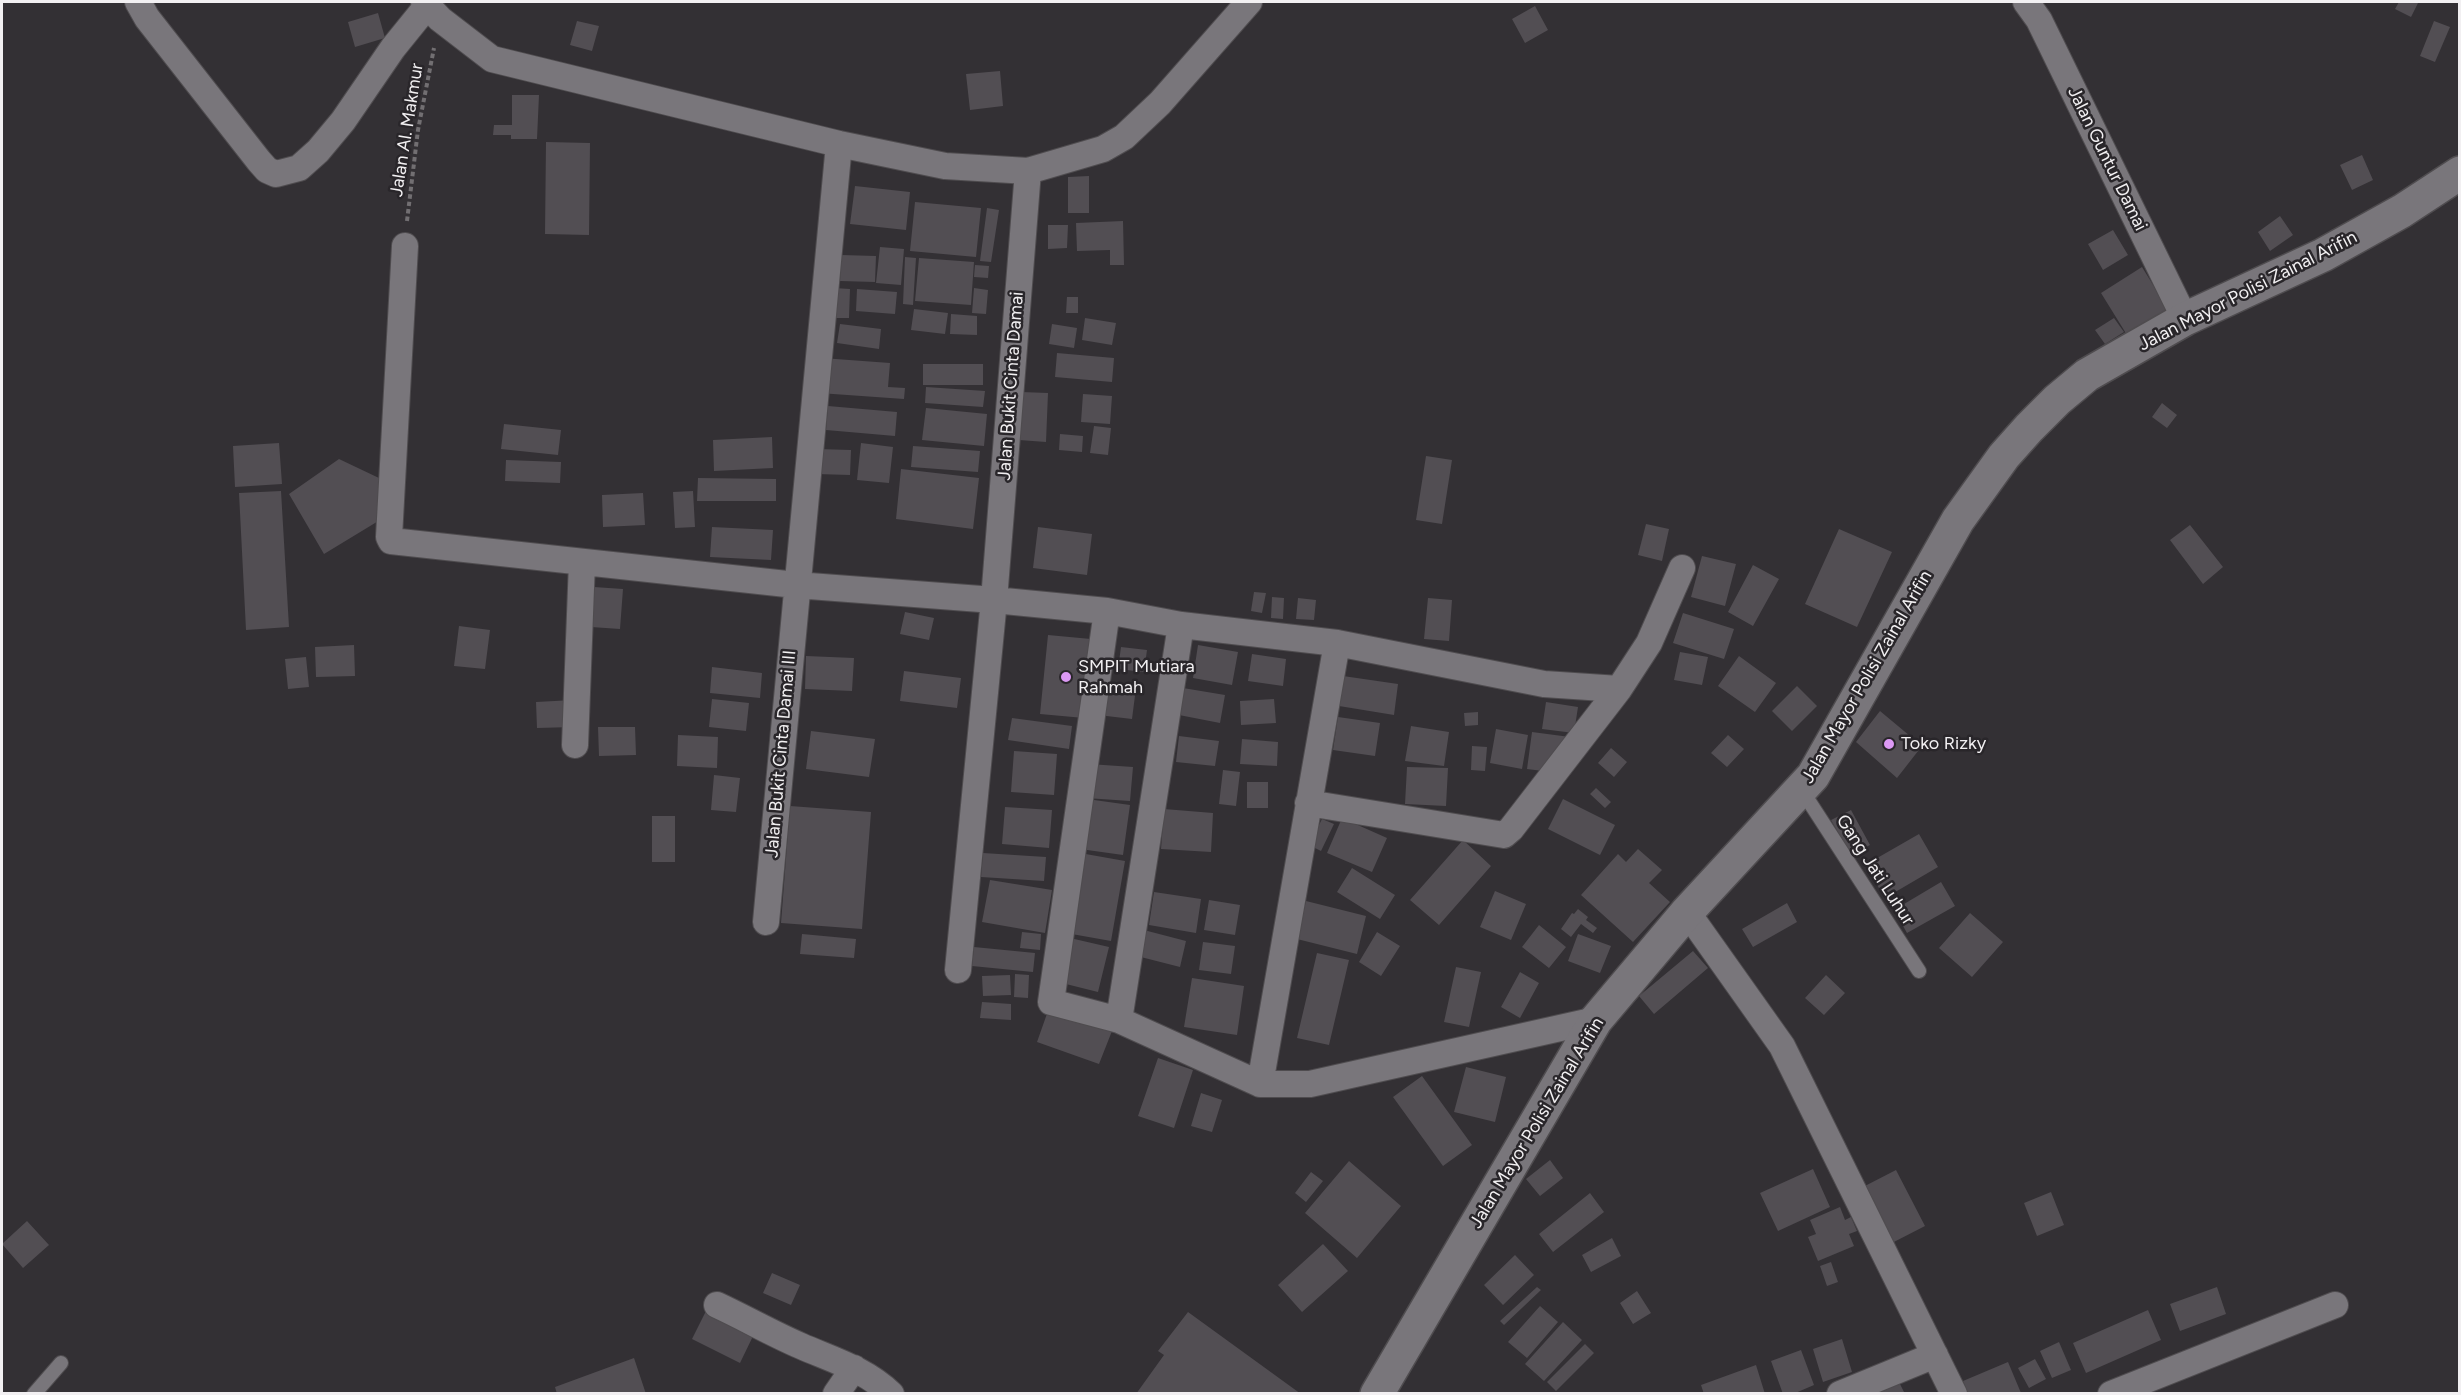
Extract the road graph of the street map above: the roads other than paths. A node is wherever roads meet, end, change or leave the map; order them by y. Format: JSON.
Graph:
{"nodes":[{"id":1,"x":138,"y":2,"type":"edge"},
{"id":2,"x":1249,"y":2,"type":"edge"},
{"id":3,"x":2026,"y":2,"type":"edge"},
{"id":4,"x":430,"y":9,"type":"edge"},
{"id":5,"x":839,"y":144,"type":"junction"},
{"id":6,"x":1028,"y":171,"type":"junction"},
{"id":7,"x":2460,"y":173,"type":"edge"},
{"id":8,"x":405,"y":246,"type":"road end"},
{"id":9,"x":2185,"y":318,"type":"junction"},
{"id":10,"x":582,"y":562,"type":"junction"},
{"id":11,"x":1682,"y":568,"type":"dead end"},
{"id":12,"x":796,"y":585,"type":"junction"},
{"id":13,"x":994,"y":600,"type":"junction"},
{"id":14,"x":1107,"y":612,"type":"junction"},
{"id":15,"x":1181,"y":625,"type":"junction"},
{"id":16,"x":1337,"y":643,"type":"junction"},
{"id":17,"x":1619,"y":689,"type":"junction"},
{"id":18,"x":575,"y":745,"type":"dead end"},
{"id":19,"x":1801,"y":789,"type":"junction"},
{"id":20,"x":1308,"y":803,"type":"junction"},
{"id":21,"x":1687,"y":912,"type":"junction"},
{"id":22,"x":766,"y":922,"type":"dead end"},
{"id":23,"x":958,"y":970,"type":"dead end"},
{"id":24,"x":1919,"y":971,"type":"dead end"},
{"id":25,"x":1119,"y":1020,"type":"junction"},
{"id":26,"x":1596,"y":1020,"type":"junction"},
{"id":27,"x":1260,"y":1084,"type":"junction"},
{"id":28,"x":717,"y":1305,"type":"dead end"},
{"id":29,"x":2335,"y":1305,"type":"dead end"},
{"id":30,"x":1935,"y":1355,"type":"junction"},
{"id":31,"x":61,"y":1363,"type":"dead end"},
{"id":32,"x":854,"y":1368,"type":"junction"},
{"id":33,"x":34,"y":1394,"type":"edge"},
{"id":34,"x":836,"y":1394,"type":"edge"},
{"id":35,"x":891,"y":1394,"type":"edge"},
{"id":36,"x":1377,"y":1394,"type":"edge"},
{"id":37,"x":1840,"y":1394,"type":"edge"},
{"id":38,"x":1954,"y":1394,"type":"edge"},
{"id":39,"x":2110,"y":1394,"type":"edge"}],
"edges":[{"from":1,"to":4,"type":"street"},
{"from":2,"to":6,"type":"street"},
{"from":3,"to":9,"type":"street","name":"Jalan Guntur Damai"},
{"from":4,"to":5,"type":"street"},
{"from":5,"to":6,"type":"street"},
{"from":5,"to":12,"type":"street","name":"Jalan Bukit Cinta Damai III"},
{"from":6,"to":13,"type":"street","name":"Jalan Bukit Cinta Damai"},
{"from":7,"to":9,"type":"main road","name":"Jalan Mayor Polisi Zainal Arifin"},
{"from":8,"to":10,"type":"street"},
{"from":9,"to":19,"type":"main road","name":"Jalan Mayor Polisi Zainal Arifin"},
{"from":10,"to":12,"type":"street"},
{"from":10,"to":18,"type":"street"},
{"from":11,"to":17,"type":"street"},
{"from":12,"to":13,"type":"street"},
{"from":12,"to":22,"type":"street","name":"Jalan Bukit Cinta Damai III"},
{"from":13,"to":14,"type":"street"},
{"from":13,"to":23,"type":"street","name":"Jalan Bukit Cinta Damai"},
{"from":14,"to":15,"type":"street"},
{"from":14,"to":25,"type":"street"},
{"from":15,"to":16,"type":"street"},
{"from":15,"to":25,"type":"street"},
{"from":16,"to":17,"type":"street"},
{"from":16,"to":20,"type":"street"},
{"from":17,"to":20,"type":"street"},
{"from":19,"to":21,"type":"main road","name":"Jalan Mayor Polisi Zainal Arifin"},
{"from":19,"to":24,"type":"lane","name":"Gang Jati Luhur"},
{"from":20,"to":27,"type":"street"},
{"from":21,"to":26,"type":"main road","name":"Jalan Mayor Polisi Zainal Arifin"},
{"from":21,"to":30,"type":"street"},
{"from":25,"to":27,"type":"street"},
{"from":26,"to":27,"type":"street"},
{"from":26,"to":36,"type":"main road","name":"Jalan Mayor Polisi Zainal Arifin"},
{"from":28,"to":32,"type":"street"},
{"from":29,"to":39,"type":"street"},
{"from":30,"to":37,"type":"street"},
{"from":30,"to":38,"type":"street"},
{"from":31,"to":33,"type":"lane"},
{"from":32,"to":34,"type":"street"},
{"from":32,"to":35,"type":"street"}]}
